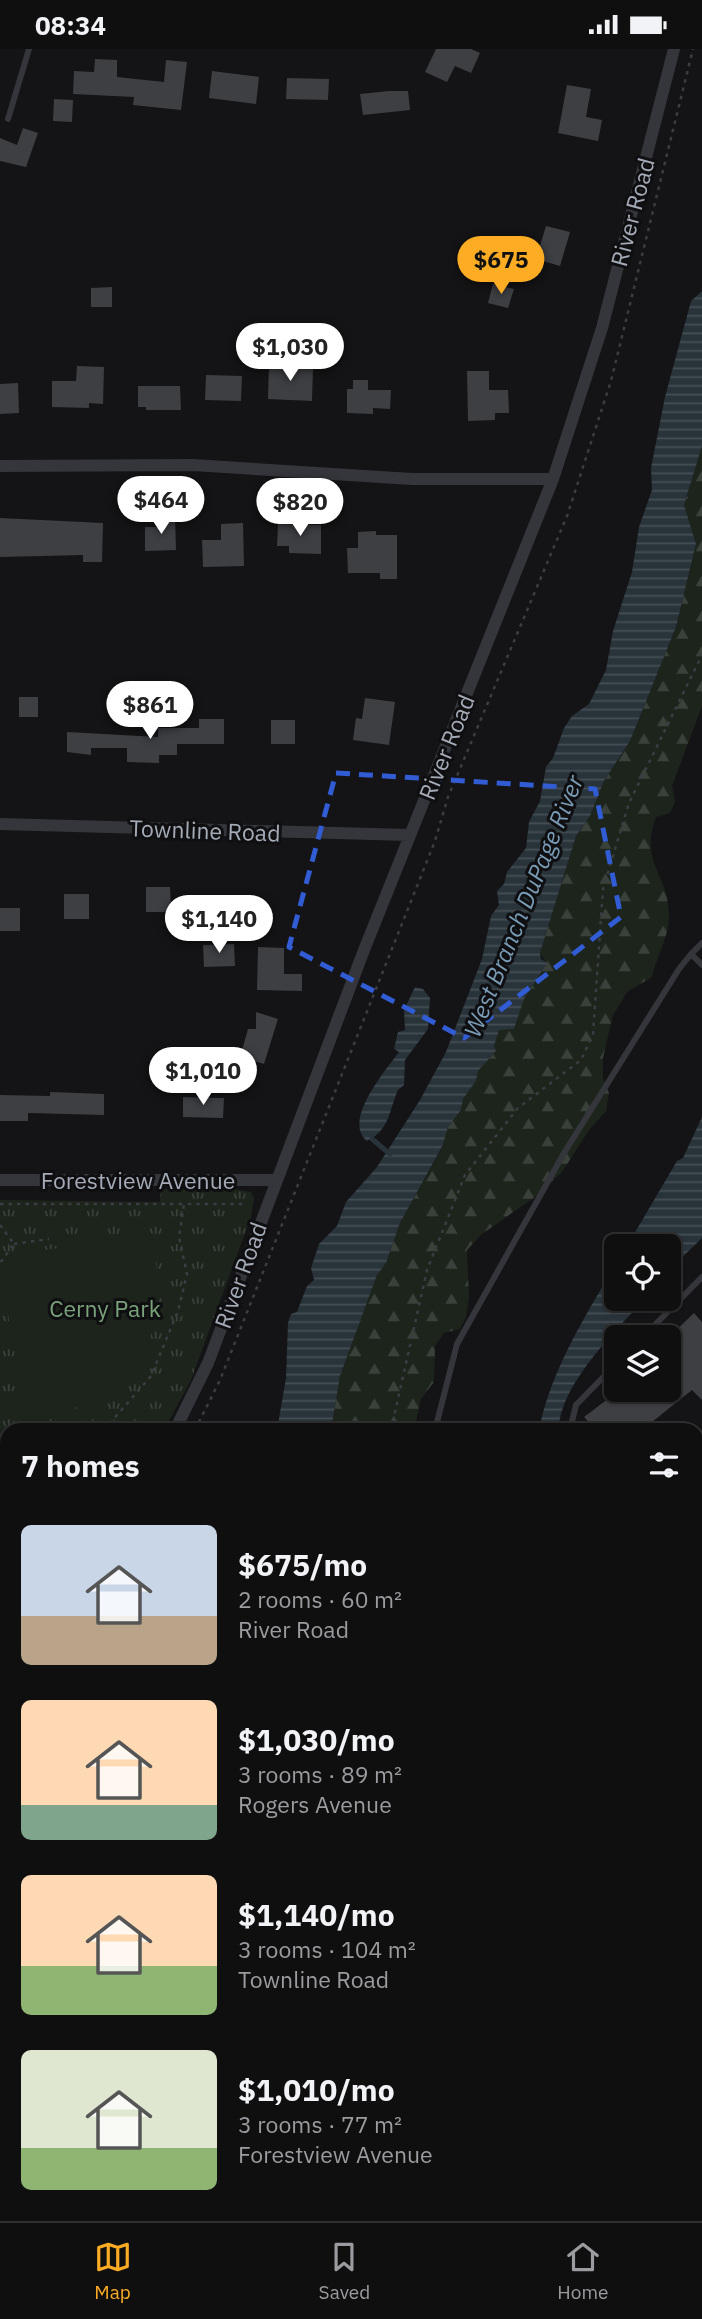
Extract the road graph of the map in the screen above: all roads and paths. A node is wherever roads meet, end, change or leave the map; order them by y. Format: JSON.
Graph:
{"nodes":[{"id":1,"x":29,"y":49,"type":"edge"},
{"id":2,"x":674,"y":49,"type":"edge"},
{"id":3,"x":693,"y":49,"type":"edge"},
{"id":4,"x":8,"y":119,"type":"dead end"},
{"id":5,"x":0,"y":466,"type":"edge"},
{"id":6,"x":553,"y":479,"type":"junction"},
{"id":7,"x":702,"y":655,"type":"edge"},
{"id":8,"x":0,"y":824,"type":"edge"},
{"id":9,"x":409,"y":835,"type":"junction"},
{"id":10,"x":702,"y":943,"type":"edge"},
{"id":11,"x":691,"y":954,"type":"junction"},
{"id":12,"x":702,"y":965,"type":"edge"},
{"id":13,"x":0,"y":1180,"type":"edge"},
{"id":14,"x":275,"y":1180,"type":"junction"},
{"id":15,"x":0,"y":1204,"type":"edge"},
{"id":16,"x":184,"y":1204,"type":"junction"},
{"id":17,"x":245,"y":1204,"type":"dead end"},
{"id":18,"x":0,"y":1225,"type":"edge"},
{"id":19,"x":49,"y":1240,"type":"dead end"},
{"id":20,"x":13,"y":1244,"type":"junction"},
{"id":21,"x":0,"y":1263,"type":"edge"},
{"id":22,"x":700,"y":1283,"type":"edge"},
{"id":23,"x":656,"y":1325,"type":"edge"},
{"id":24,"x":604,"y":1376,"type":"edge"},
{"id":25,"x":113,"y":1421,"type":"joint"},
{"id":26,"x":117,"y":1423,"type":"edge"},
{"id":27,"x":178,"y":1423,"type":"edge"},
{"id":28,"x":198,"y":1423,"type":"edge"},
{"id":29,"x":393,"y":1423,"type":"edge"},
{"id":30,"x":437,"y":1423,"type":"edge"},
{"id":31,"x":572,"y":1423,"type":"edge"}],
"edges":[{"from":1,"to":4,"type":"lane"},
{"from":2,"to":6,"type":"street","name":"River Road"},
{"from":3,"to":28,"type":"path"},
{"from":5,"to":6,"type":"street"},
{"from":6,"to":9,"type":"street","name":"River Road"},
{"from":7,"to":29,"type":"path"},
{"from":8,"to":9,"type":"street","name":"Townline Road"},
{"from":9,"to":14,"type":"street","name":"River Road"},
{"from":10,"to":11,"type":"lane"},
{"from":11,"to":12,"type":"lane"},
{"from":11,"to":30,"type":"lane"},
{"from":13,"to":14,"type":"street","name":"Forestview Avenue"},
{"from":14,"to":27,"type":"street","name":"River Road"},
{"from":15,"to":16,"type":"path"},
{"from":16,"to":17,"type":"path"},
{"from":16,"to":25,"type":"path"},
{"from":18,"to":20,"type":"path"},
{"from":19,"to":20,"type":"path"},
{"from":20,"to":21,"type":"path"},
{"from":22,"to":23,"type":"lane"},
{"from":24,"to":31,"type":"lane"},
{"from":25,"to":26,"type":"path"}]}
